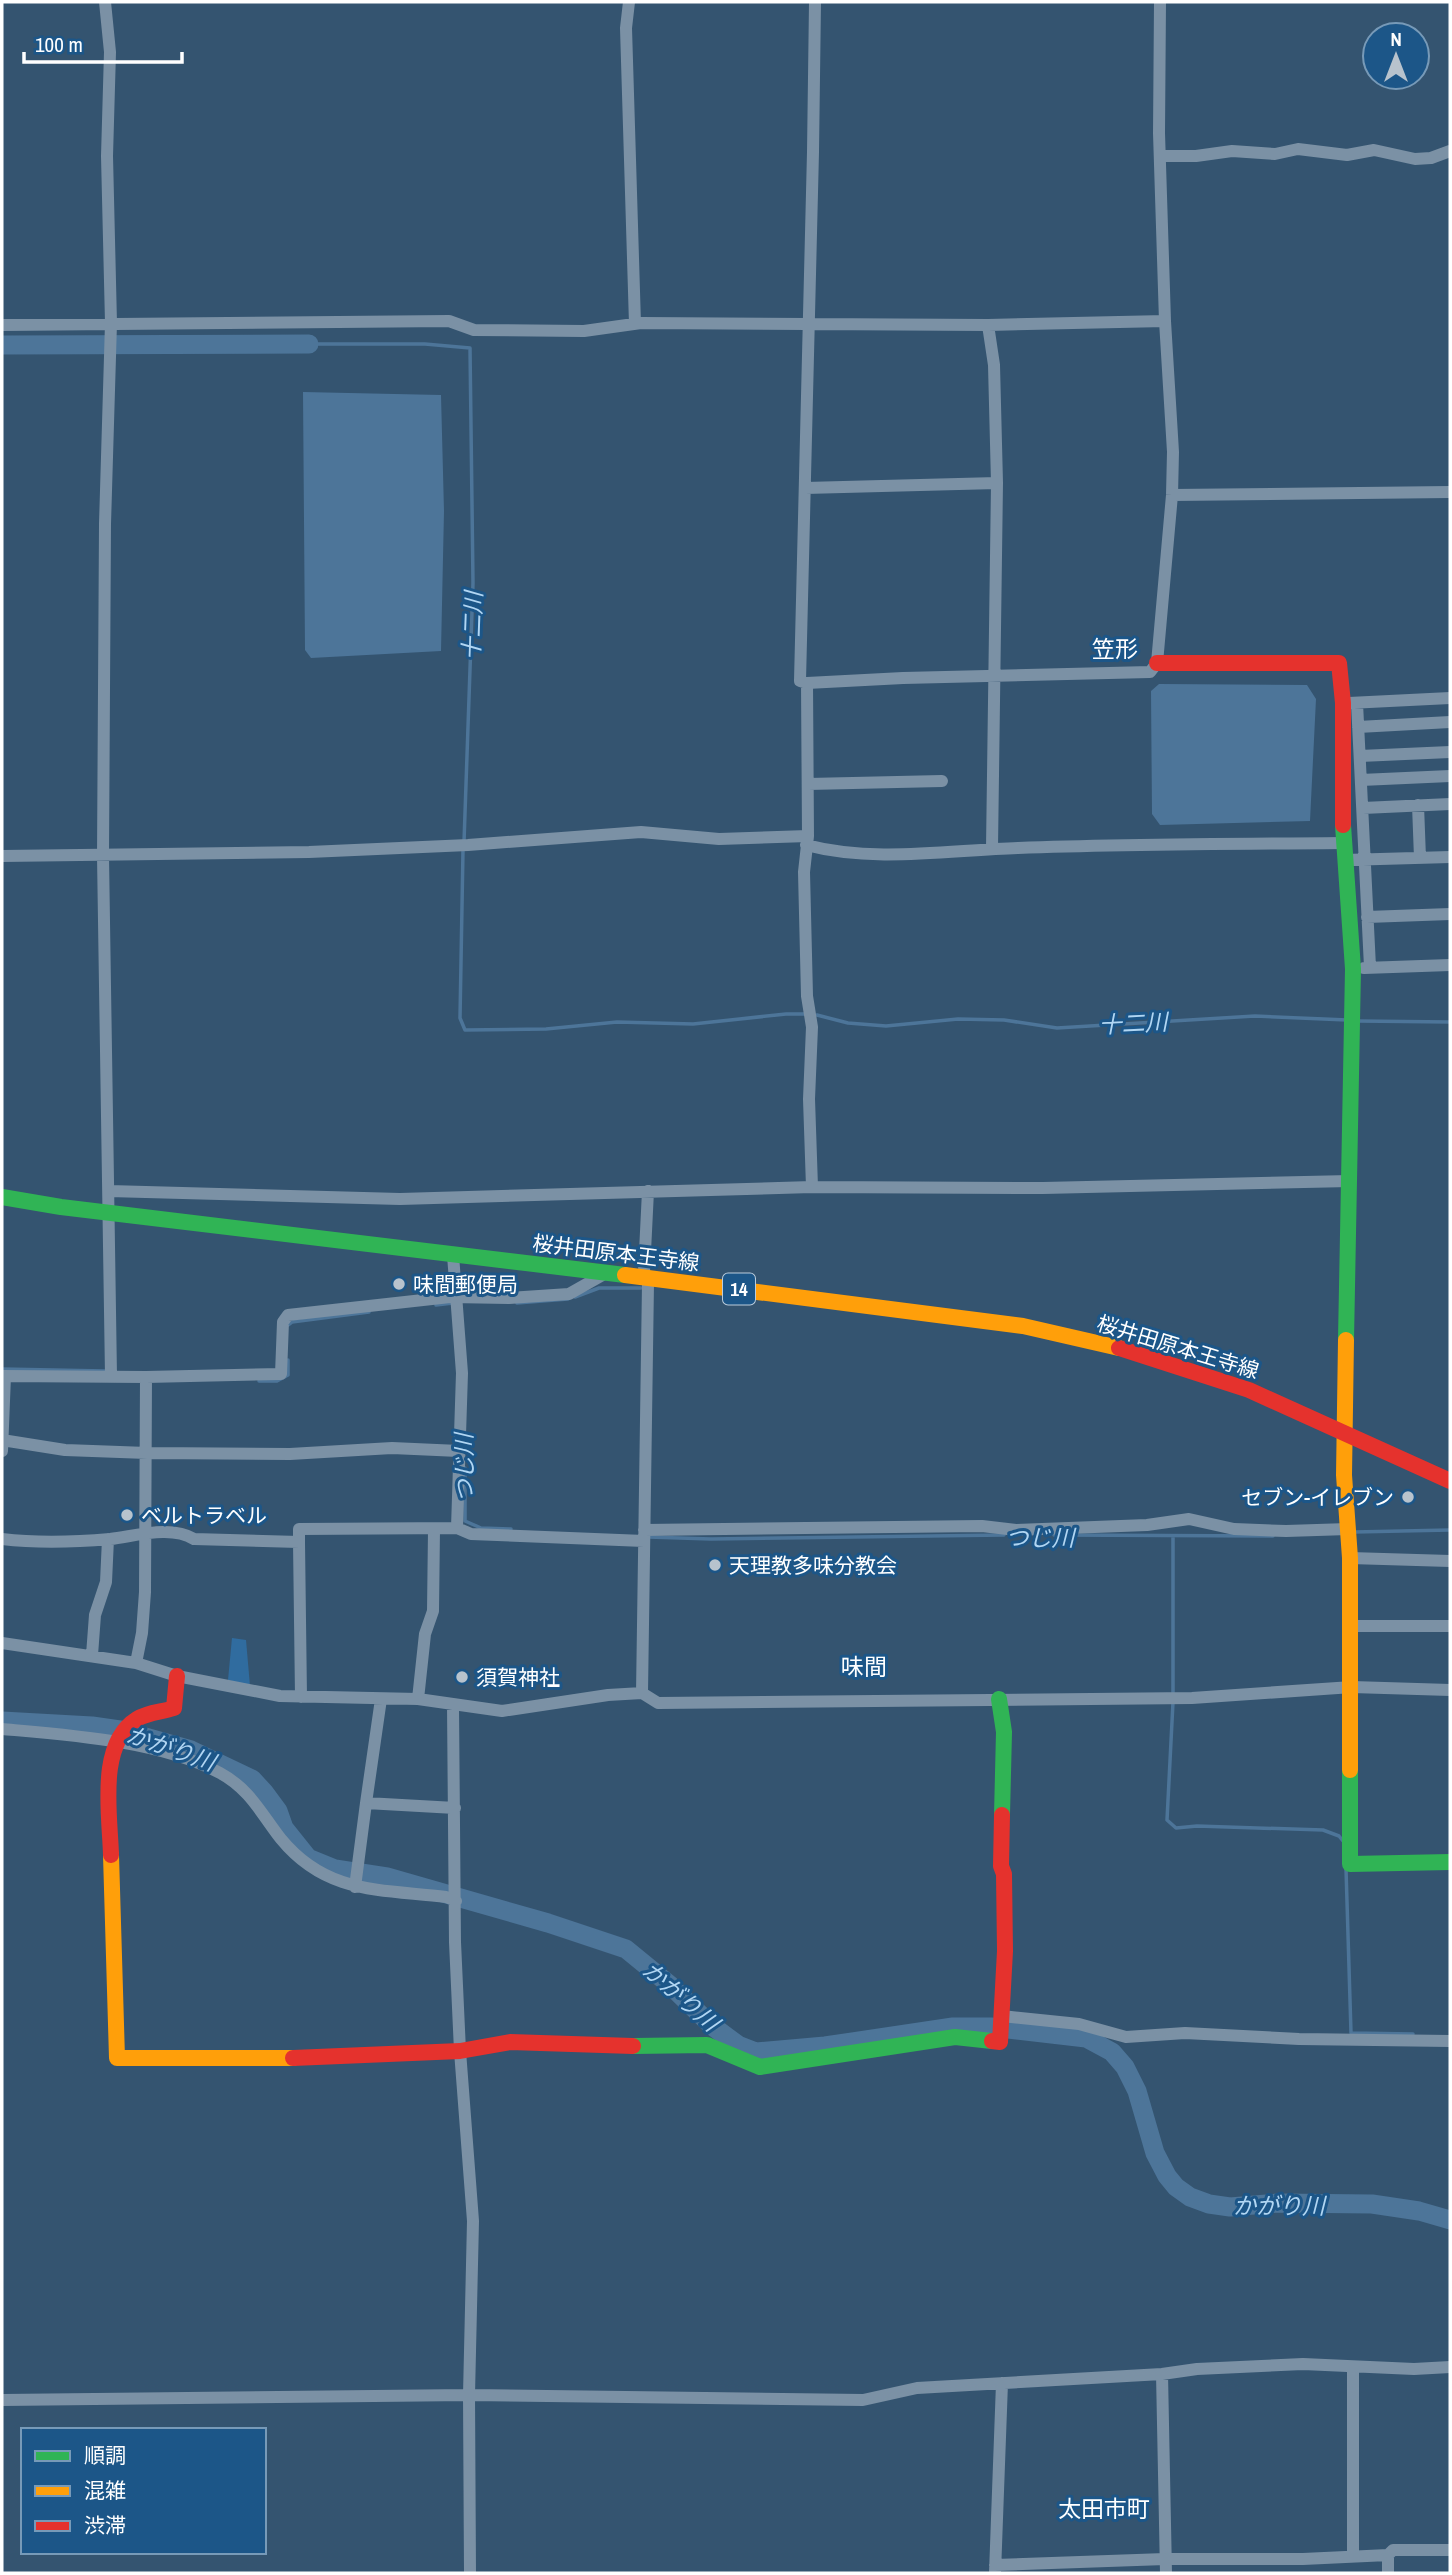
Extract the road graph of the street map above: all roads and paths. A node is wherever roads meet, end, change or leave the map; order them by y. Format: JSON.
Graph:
{"nodes":[{"id":1,"x":105,"y":2,"type":"edge"},
{"id":2,"x":629,"y":2,"type":"edge"},
{"id":3,"x":815,"y":2,"type":"edge"},
{"id":4,"x":1160,"y":2,"type":"edge"},
{"id":5,"x":1450,"y":151,"type":"edge"},
{"id":6,"x":1161,"y":156,"type":"junction"},
{"id":7,"x":1165,"y":321,"type":"junction"},
{"id":8,"x":111,"y":323,"type":"junction"},
{"id":9,"x":635,"y":324,"type":"junction"},
{"id":10,"x":808,"y":324,"type":"junction"},
{"id":11,"x":2,"y":325,"type":"edge"},
{"id":12,"x":988,"y":325,"type":"junction"},
{"id":13,"x":997,"y":483,"type":"junction"},
{"id":14,"x":804,"y":488,"type":"junction"},
{"id":15,"x":1450,"y":492,"type":"edge"},
{"id":16,"x":1172,"y":495,"type":"junction"},
{"id":17,"x":1157,"y":663,"type":"junction"},
{"id":18,"x":996,"y":676,"type":"junction"},
{"id":19,"x":807,"y":684,"type":"junction"},
{"id":20,"x":1450,"y":698,"type":"edge"},
{"id":21,"x":1350,"y":703,"type":"junction"},
{"id":22,"x":1450,"y":722,"type":"edge"},
{"id":23,"x":1358,"y":727,"type":"junction"},
{"id":24,"x":1450,"y":752,"type":"edge"},
{"id":25,"x":1360,"y":756,"type":"junction"},
{"id":26,"x":1450,"y":776,"type":"edge"},
{"id":27,"x":1361,"y":780,"type":"junction"},
{"id":28,"x":942,"y":781,"type":"dead end"},
{"id":29,"x":808,"y":784,"type":"junction"},
{"id":30,"x":1450,"y":804,"type":"edge"},
{"id":31,"x":1418,"y":805,"type":"junction"},
{"id":32,"x":1363,"y":808,"type":"junction"},
{"id":33,"x":807,"y":841,"type":"junction"},
{"id":34,"x":992,"y":848,"type":"junction"},
{"id":35,"x":1344,"y":852,"type":"junction"},
{"id":36,"x":2,"y":856,"type":"edge"},
{"id":37,"x":103,"y":856,"type":"junction"},
{"id":38,"x":1450,"y":857,"type":"edge"},
{"id":39,"x":1420,"y":858,"type":"junction"},
{"id":40,"x":1365,"y":860,"type":"junction"},
{"id":41,"x":1450,"y":914,"type":"edge"},
{"id":42,"x":1367,"y":917,"type":"junction"},
{"id":43,"x":1450,"y":965,"type":"edge"},
{"id":44,"x":1370,"y":967,"type":"junction"},
{"id":45,"x":1353,"y":969,"type":"junction"},
{"id":46,"x":1350,"y":1181,"type":"junction"},
{"id":47,"x":812,"y":1187,"type":"junction"},
{"id":48,"x":109,"y":1191,"type":"junction"},
{"id":49,"x":648,"y":1191,"type":"junction"},
{"id":50,"x":2,"y":1197,"type":"edge"},
{"id":51,"x":109,"y":1212,"type":"junction"},
{"id":52,"x":453,"y":1255,"type":"junction"},
{"id":53,"x":606,"y":1273,"type":"junction"},
{"id":54,"x":647,"y":1278,"type":"junction"},
{"id":55,"x":456,"y":1297,"type":"junction"},
{"id":56,"x":3,"y":1376,"type":"edge"},
{"id":57,"x":111,"y":1376,"type":"junction"},
{"id":58,"x":146,"y":1377,"type":"junction"},
{"id":59,"x":1346,"y":1432,"type":"junction"},
{"id":60,"x":2,"y":1444,"type":"edge"},
{"id":61,"x":459,"y":1451,"type":"junction"},
{"id":62,"x":147,"y":1453,"type":"junction"},
{"id":63,"x":1450,"y":1481,"type":"edge"},
{"id":64,"x":457,"y":1528,"type":"junction"},
{"id":65,"x":1348,"y":1529,"type":"junction"},
{"id":66,"x":434,"y":1530,"type":"junction"},
{"id":67,"x":144,"y":1534,"type":"junction"},
{"id":68,"x":644,"y":1536,"type":"junction"},
{"id":69,"x":2,"y":1539,"type":"edge"},
{"id":70,"x":108,"y":1539,"type":"junction"},
{"id":71,"x":299,"y":1542,"type":"junction"},
{"id":72,"x":1350,"y":1558,"type":"junction"},
{"id":73,"x":1450,"y":1561,"type":"edge"},
{"id":74,"x":1351,"y":1626,"type":"junction"},
{"id":75,"x":1450,"y":1626,"type":"edge"},
{"id":76,"x":2,"y":1643,"type":"edge"},
{"id":77,"x":92,"y":1655,"type":"junction"},
{"id":78,"x":136,"y":1663,"type":"junction"},
{"id":79,"x":177,"y":1676,"type":"junction"},
{"id":80,"x":1352,"y":1687,"type":"junction"},
{"id":81,"x":1450,"y":1690,"type":"edge"},
{"id":82,"x":642,"y":1693,"type":"junction"},
{"id":83,"x":301,"y":1698,"type":"junction"},
{"id":84,"x":381,"y":1699,"type":"junction"},
{"id":85,"x":418,"y":1699,"type":"junction"},
{"id":86,"x":999,"y":1699,"type":"junction"},
{"id":87,"x":453,"y":1705,"type":"junction"},
{"id":88,"x":2,"y":1729,"type":"edge"},
{"id":89,"x":116,"y":1743,"type":"junction"},
{"id":90,"x":366,"y":1803,"type":"junction"},
{"id":91,"x":455,"y":1808,"type":"junction"},
{"id":92,"x":1450,"y":1862,"type":"edge"},
{"id":93,"x":355,"y":1887,"type":"junction"},
{"id":94,"x":456,"y":1902,"type":"junction"},
{"id":95,"x":1002,"y":2016,"type":"junction"},
{"id":96,"x":1450,"y":2040,"type":"edge"},
{"id":97,"x":460,"y":2051,"type":"junction"},
{"id":98,"x":1353,"y":2367,"type":"junction"},
{"id":99,"x":1450,"y":2367,"type":"edge"},
{"id":100,"x":1162,"y":2374,"type":"junction"},
{"id":101,"x":1002,"y":2383,"type":"junction"},
{"id":102,"x":469,"y":2395,"type":"junction"},
{"id":103,"x":2,"y":2400,"type":"edge"},
{"id":104,"x":1450,"y":2550,"type":"edge"},
{"id":105,"x":1388,"y":2555,"type":"junction"},
{"id":106,"x":1353,"y":2556,"type":"junction"},
{"id":107,"x":1165,"y":2559,"type":"junction"},
{"id":108,"x":995,"y":2569,"type":"edge"},
{"id":109,"x":470,"y":2573,"type":"edge"},
{"id":110,"x":1166,"y":2573,"type":"edge"},
{"id":111,"x":1388,"y":2573,"type":"edge"}],
"edges":[{"from":1,"to":8,"type":"street"},
{"from":2,"to":9,"type":"street"},
{"from":3,"to":10,"type":"street"},
{"from":4,"to":6,"type":"street"},
{"from":5,"to":6,"type":"street"},
{"from":6,"to":7,"type":"street"},
{"from":7,"to":12,"type":"street"},
{"from":7,"to":16,"type":"street"},
{"from":8,"to":9,"type":"street"},
{"from":8,"to":11,"type":"street"},
{"from":8,"to":37,"type":"street"},
{"from":9,"to":10,"type":"street"},
{"from":10,"to":12,"type":"street"},
{"from":10,"to":14,"type":"street"},
{"from":12,"to":13,"type":"street"},
{"from":13,"to":14,"type":"street"},
{"from":13,"to":18,"type":"street"},
{"from":14,"to":19,"type":"street"},
{"from":15,"to":16,"type":"street"},
{"from":16,"to":17,"type":"street"},
{"from":17,"to":18,"type":"street"},
{"from":17,"to":21,"type":"street"},
{"from":18,"to":19,"type":"street"},
{"from":18,"to":34,"type":"street"},
{"from":19,"to":29,"type":"street"},
{"from":20,"to":21,"type":"street"},
{"from":21,"to":23,"type":"street"},
{"from":21,"to":35,"type":"street"},
{"from":22,"to":23,"type":"street"},
{"from":23,"to":25,"type":"street"},
{"from":24,"to":25,"type":"street"},
{"from":25,"to":27,"type":"street"},
{"from":26,"to":27,"type":"street"},
{"from":27,"to":32,"type":"street"},
{"from":28,"to":29,"type":"street"},
{"from":29,"to":33,"type":"street"},
{"from":30,"to":31,"type":"street"},
{"from":31,"to":32,"type":"street"},
{"from":31,"to":39,"type":"street"},
{"from":32,"to":40,"type":"street"},
{"from":33,"to":34,"type":"street"},
{"from":33,"to":37,"type":"street"},
{"from":33,"to":47,"type":"street"},
{"from":34,"to":35,"type":"street"},
{"from":35,"to":40,"type":"street"},
{"from":35,"to":45,"type":"street"},
{"from":36,"to":37,"type":"street"},
{"from":37,"to":48,"type":"street"},
{"from":38,"to":39,"type":"street"},
{"from":39,"to":40,"type":"street"},
{"from":40,"to":42,"type":"street"},
{"from":41,"to":42,"type":"street"},
{"from":42,"to":44,"type":"street"},
{"from":43,"to":44,"type":"street"},
{"from":44,"to":45,"type":"street"},
{"from":45,"to":46,"type":"street"},
{"from":46,"to":47,"type":"street"},
{"from":46,"to":59,"type":"street"},
{"from":47,"to":49,"type":"street"},
{"from":48,"to":49,"type":"street"},
{"from":48,"to":51,"type":"street"},
{"from":49,"to":54,"type":"street"},
{"from":50,"to":51,"type":"street","name":"桜井田原本王寺線","number":"14"},
{"from":51,"to":52,"type":"street","name":"桜井田原本王寺線","number":"14"},
{"from":51,"to":57,"type":"street"},
{"from":52,"to":53,"type":"street","name":"桜井田原本王寺線","number":"14"},
{"from":52,"to":55,"type":"street"},
{"from":53,"to":54,"type":"street","name":"桜井田原本王寺線","number":"14"},
{"from":53,"to":55,"type":"street"},
{"from":54,"to":59,"type":"street","name":"桜井田原本王寺線","number":"14"},
{"from":54,"to":68,"type":"street"},
{"from":55,"to":58,"type":"street"},
{"from":55,"to":61,"type":"street"},
{"from":56,"to":57,"type":"street"},
{"from":56,"to":60,"type":"street"},
{"from":57,"to":58,"type":"street"},
{"from":58,"to":62,"type":"street"},
{"from":59,"to":63,"type":"street","name":"桜井田原本王寺線","number":"14"},
{"from":59,"to":65,"type":"street"},
{"from":60,"to":62,"type":"street"},
{"from":61,"to":62,"type":"street"},
{"from":61,"to":64,"type":"street"},
{"from":62,"to":67,"type":"street"},
{"from":64,"to":66,"type":"street"},
{"from":64,"to":68,"type":"street"},
{"from":65,"to":68,"type":"street"},
{"from":65,"to":72,"type":"street"},
{"from":66,"to":71,"type":"street"},
{"from":66,"to":85,"type":"street"},
{"from":67,"to":70,"type":"street"},
{"from":67,"to":71,"type":"street"},
{"from":67,"to":78,"type":"street"},
{"from":68,"to":82,"type":"street"},
{"from":69,"to":70,"type":"street"},
{"from":70,"to":77,"type":"street"},
{"from":71,"to":83,"type":"street"},
{"from":72,"to":73,"type":"street"},
{"from":72,"to":74,"type":"street"},
{"from":74,"to":75,"type":"street"},
{"from":74,"to":80,"type":"street"},
{"from":76,"to":77,"type":"street"},
{"from":77,"to":78,"type":"street"},
{"from":78,"to":79,"type":"street"},
{"from":79,"to":83,"type":"street"},
{"from":79,"to":89,"type":"street"},
{"from":80,"to":81,"type":"street"},
{"from":80,"to":86,"type":"street"},
{"from":80,"to":92,"type":"street"},
{"from":82,"to":86,"type":"street"},
{"from":82,"to":87,"type":"street"},
{"from":83,"to":84,"type":"street"},
{"from":84,"to":85,"type":"street"},
{"from":84,"to":90,"type":"street"},
{"from":85,"to":87,"type":"street"},
{"from":86,"to":95,"type":"street"},
{"from":87,"to":91,"type":"street"},
{"from":88,"to":89,"type":"street"},
{"from":89,"to":93,"type":"street"},
{"from":89,"to":97,"type":"street"},
{"from":90,"to":91,"type":"street"},
{"from":90,"to":93,"type":"street"},
{"from":91,"to":94,"type":"street"},
{"from":93,"to":94,"type":"street"},
{"from":94,"to":97,"type":"street"},
{"from":95,"to":96,"type":"street"},
{"from":95,"to":97,"type":"street"},
{"from":97,"to":102,"type":"street"},
{"from":98,"to":99,"type":"street"},
{"from":98,"to":100,"type":"street"},
{"from":98,"to":106,"type":"street"},
{"from":100,"to":101,"type":"street"},
{"from":100,"to":107,"type":"street"},
{"from":101,"to":102,"type":"street"},
{"from":101,"to":108,"type":"street"},
{"from":102,"to":103,"type":"street"},
{"from":102,"to":109,"type":"street"},
{"from":104,"to":105,"type":"street"},
{"from":105,"to":106,"type":"street"},
{"from":105,"to":111,"type":"street"},
{"from":106,"to":107,"type":"street"},
{"from":107,"to":108,"type":"street"},
{"from":107,"to":110,"type":"street"}]}
